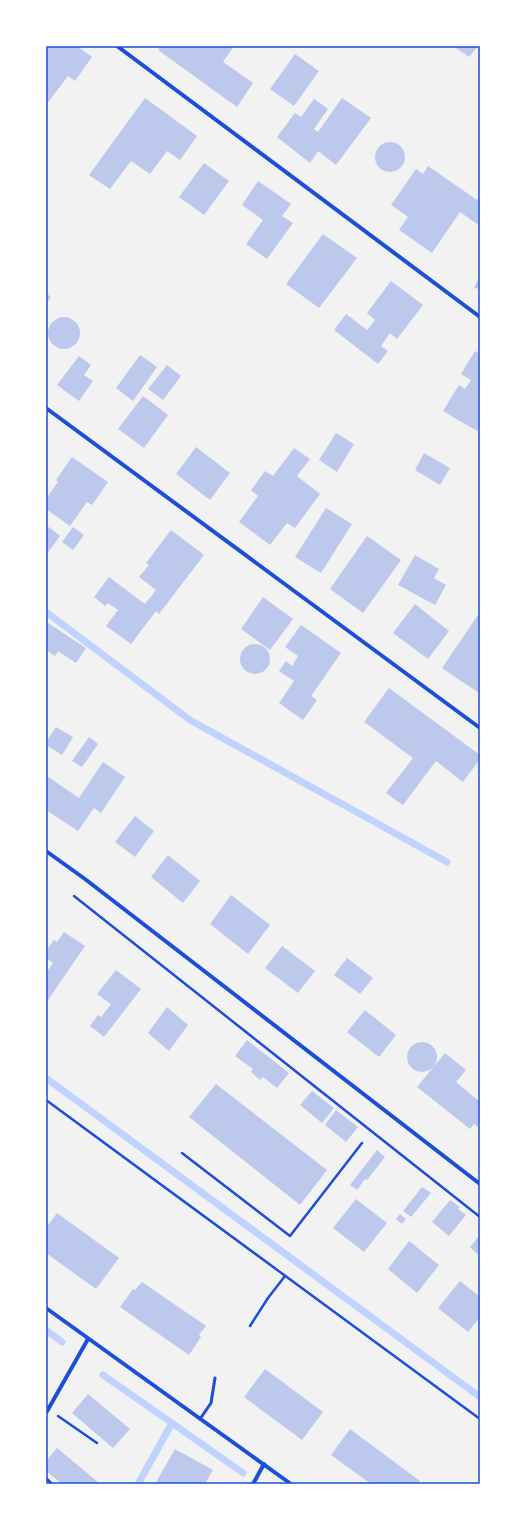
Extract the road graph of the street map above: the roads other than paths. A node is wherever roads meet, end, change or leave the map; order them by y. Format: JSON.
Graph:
{"nodes":[{"id":1,"x":117,"y":46,"type":"edge"},
{"id":2,"x":480,"y":317,"type":"edge"},
{"id":3,"x":46,"y":408,"type":"edge"},
{"id":4,"x":480,"y":728,"type":"edge"},
{"id":5,"x":46,"y":852,"type":"edge"},
{"id":6,"x":480,"y":1184,"type":"edge"},
{"id":7,"x":46,"y":1308,"type":"edge"},
{"id":8,"x":88,"y":1339,"type":"junction"},
{"id":9,"x":215,"y":1378,"type":"dead end"},
{"id":10,"x":47,"y":1411,"type":"edge"},
{"id":11,"x":200,"y":1419,"type":"junction"},
{"id":12,"x":264,"y":1464,"type":"junction"},
{"id":13,"x":253,"y":1484,"type":"edge"},
{"id":14,"x":291,"y":1484,"type":"edge"}],
"edges":[{"from":1,"to":2,"type":"street"},
{"from":3,"to":4,"type":"street"},
{"from":5,"to":6,"type":"street"},
{"from":7,"to":8,"type":"street"},
{"from":8,"to":10,"type":"street"},
{"from":8,"to":11,"type":"street"},
{"from":9,"to":11,"type":"lane"},
{"from":11,"to":12,"type":"street"},
{"from":12,"to":13,"type":"street"},
{"from":12,"to":14,"type":"street"}]}
